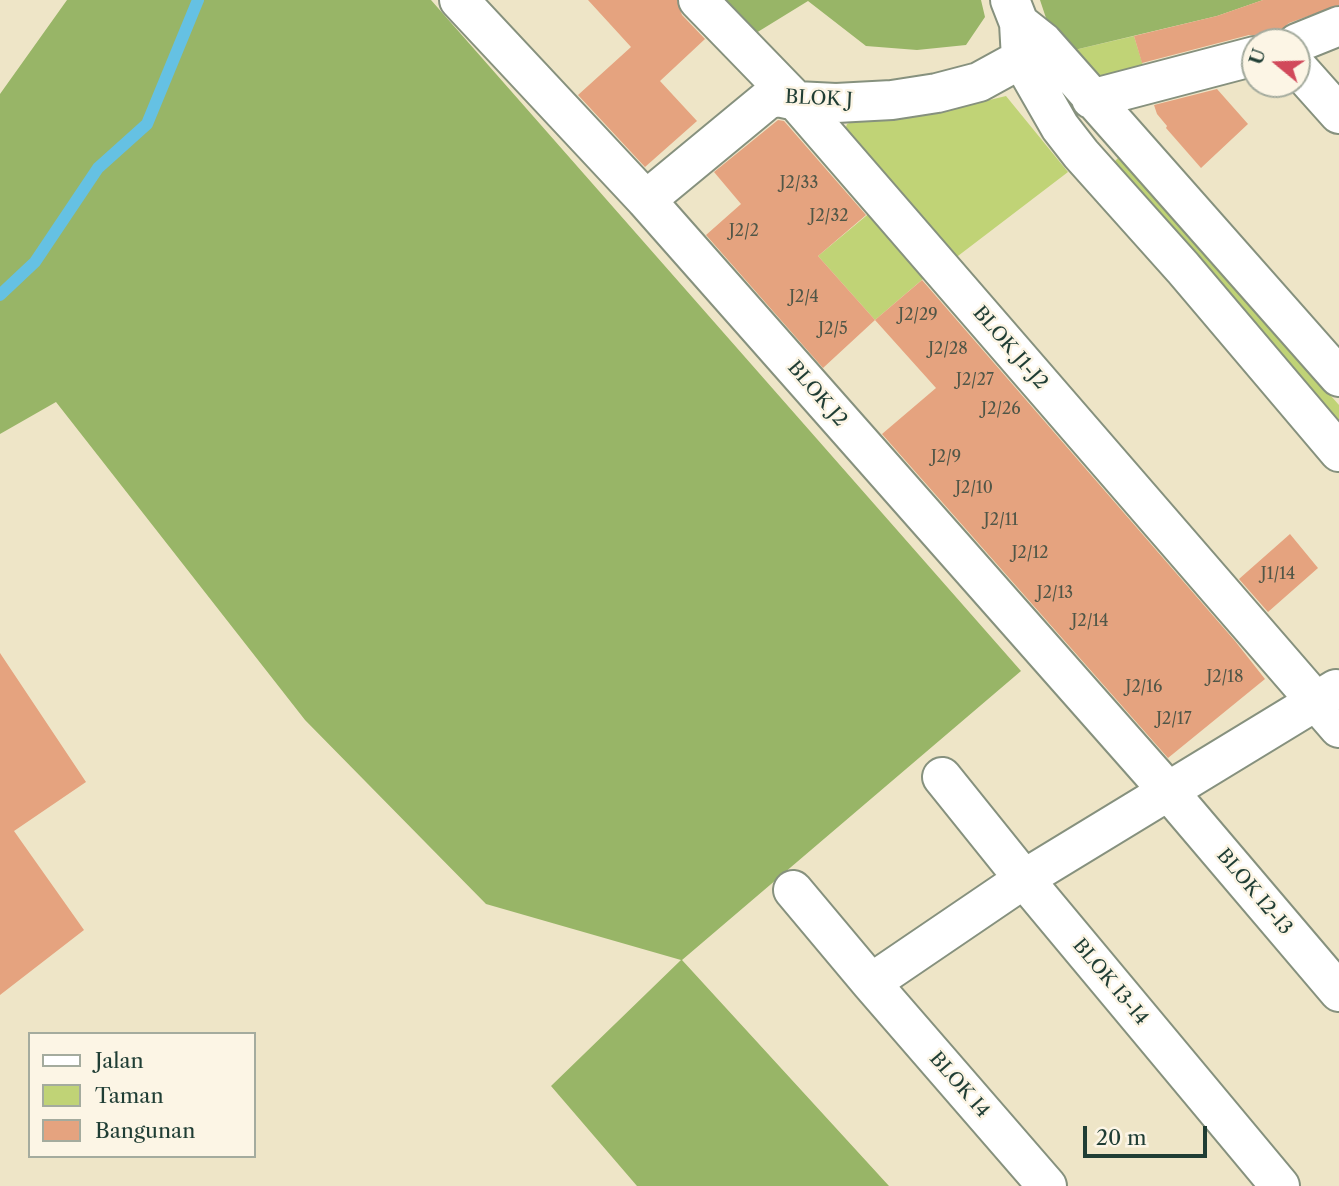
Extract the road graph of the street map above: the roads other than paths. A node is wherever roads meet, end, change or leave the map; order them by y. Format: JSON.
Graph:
{"nodes":[{"id":1,"x":459,"y":0,"type":"edge"},
{"id":2,"x":698,"y":0,"type":"edge"},
{"id":3,"x":1339,"y":26,"type":"edge"},
{"id":4,"x":1021,"y":27,"type":"edge"},
{"id":5,"x":1311,"y":37,"type":"edge"},
{"id":6,"x":1241,"y":60,"type":"edge"},
{"id":7,"x":1311,"y":83,"type":"edge"},
{"id":8,"x":1091,"y":99,"type":"junction"},
{"id":9,"x":796,"y":101,"type":"junction"},
{"id":10,"x":1339,"y":114,"type":"edge"},
{"id":11,"x":646,"y":200,"type":"junction"},
{"id":12,"x":1339,"y":377,"type":"edge"},
{"id":13,"x":1339,"y":452,"type":"edge"},
{"id":14,"x":1331,"y":706,"type":"edge"},
{"id":15,"x":942,"y":777,"type":"dead end"},
{"id":16,"x":1170,"y":792,"type":"junction"},
{"id":17,"x":1024,"y":879,"type":"junction"},
{"id":18,"x":793,"y":890,"type":"dead end"},
{"id":19,"x":871,"y":983,"type":"junction"},
{"id":20,"x":1339,"y":992,"type":"edge"},
{"id":21,"x":1047,"y":1186,"type":"edge"},
{"id":22,"x":1280,"y":1186,"type":"edge"}],
"edges":[{"from":1,"to":11,"type":"street","name":"BLOK J2"},
{"from":2,"to":9,"type":"street","name":"BLOK J1-J2"},
{"from":3,"to":5,"type":"street"},
{"from":4,"to":8,"type":"street"},
{"from":4,"to":9,"type":"street","name":"BLOK J"},
{"from":4,"to":13,"type":"street"},
{"from":6,"to":8,"type":"street"},
{"from":7,"to":10,"type":"street"},
{"from":8,"to":12,"type":"street"},
{"from":9,"to":11,"type":"street","name":"BLOK J"},
{"from":9,"to":14,"type":"street","name":"BLOK J1-J2"},
{"from":11,"to":16,"type":"street","name":"BLOK J2"},
{"from":14,"to":16,"type":"street"},
{"from":15,"to":17,"type":"street","name":"BLOK I3-I4"},
{"from":16,"to":17,"type":"street"},
{"from":16,"to":20,"type":"street","name":"BLOK I2-I3"},
{"from":17,"to":19,"type":"street"},
{"from":17,"to":22,"type":"street","name":"BLOK I3-I4"},
{"from":18,"to":19,"type":"street","name":"BLOK I4"},
{"from":19,"to":21,"type":"street","name":"BLOK I4"}]}
